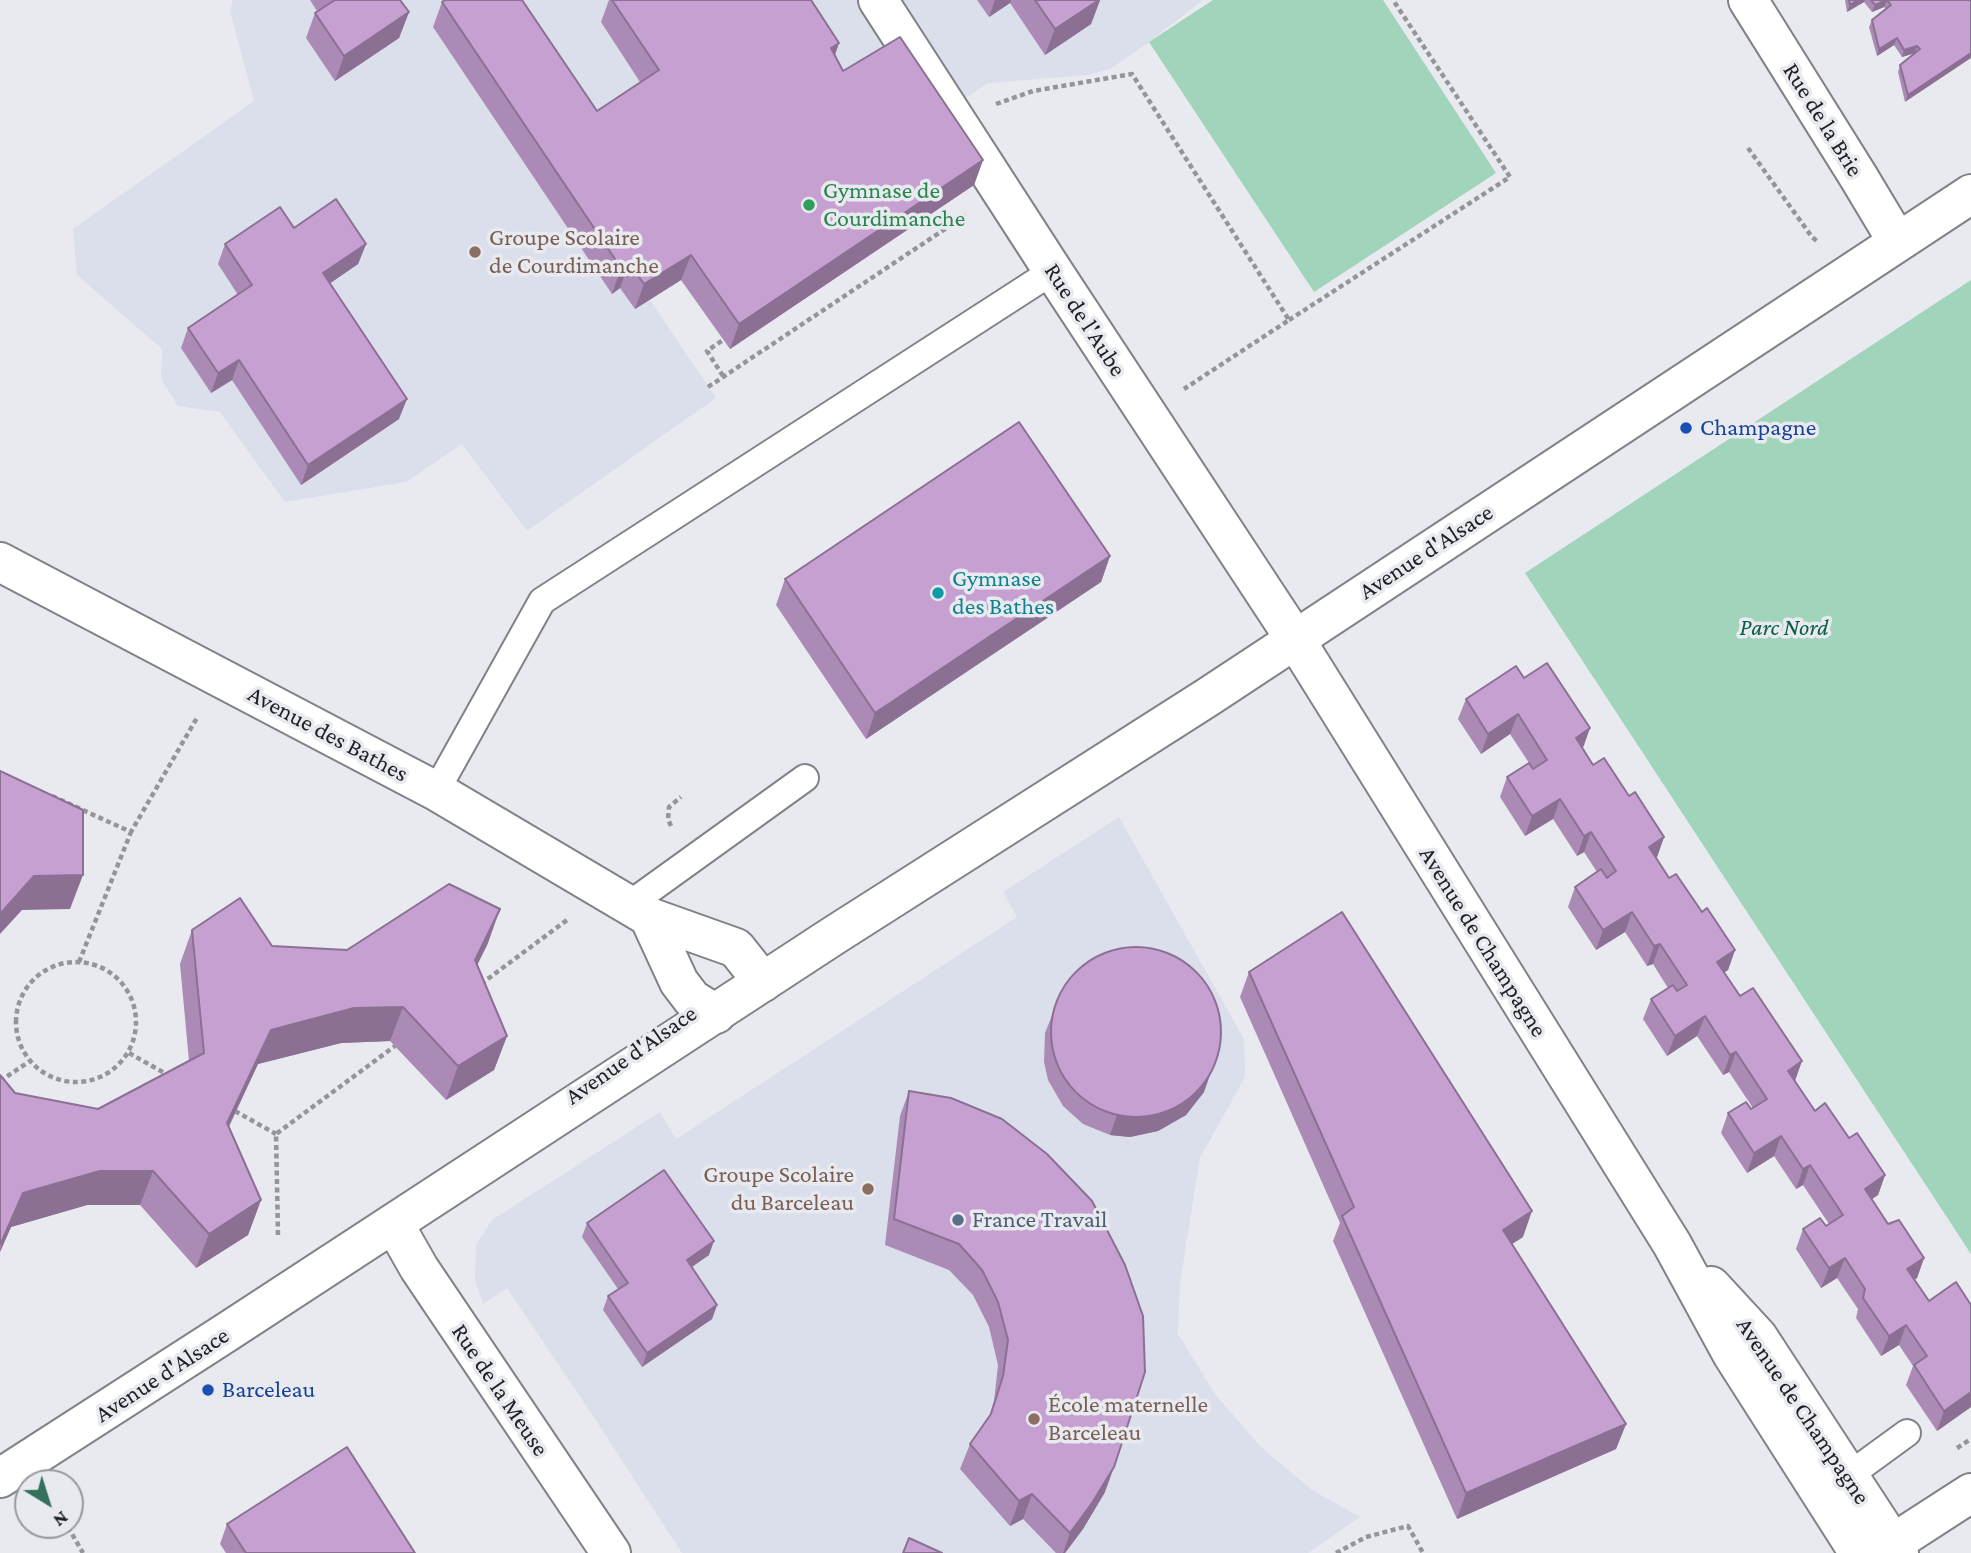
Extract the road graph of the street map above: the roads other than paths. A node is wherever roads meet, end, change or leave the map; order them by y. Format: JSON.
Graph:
{"nodes":[{"id":1,"x":878,"y":0,"type":"edge"},
{"id":2,"x":1748,"y":0,"type":"edge"},
{"id":3,"x":1971,"y":194,"type":"edge"},
{"id":4,"x":1896,"y":241,"type":"junction"},
{"id":5,"x":1053,"y":271,"type":"junction"},
{"id":6,"x":0,"y":562,"type":"edge"},
{"id":7,"x":1295,"y":639,"type":"junction"},
{"id":8,"x":805,"y":778,"type":"dead end"},
{"id":9,"x":436,"y":791,"type":"junction"},
{"id":10,"x":640,"y":911,"type":"junction"},
{"id":11,"x":757,"y":976,"type":"junction"},
{"id":12,"x":708,"y":1010,"type":"junction"},
{"id":13,"x":394,"y":1224,"type":"junction"},
{"id":14,"x":1672,"y":1244,"type":"junction"},
{"id":15,"x":1907,"y":1433,"type":"dead end"},
{"id":16,"x":1849,"y":1476,"type":"junction"},
{"id":17,"x":0,"y":1478,"type":"edge"},
{"id":18,"x":1971,"y":1493,"type":"edge"},
{"id":19,"x":1882,"y":1551,"type":"edge"},
{"id":20,"x":611,"y":1553,"type":"edge"}],
"edges":[{"from":1,"to":5,"type":"street","name":"Rue de l'Aube"},
{"from":2,"to":4,"type":"street","name":"Rue de la Brie"},
{"from":3,"to":4,"type":"street","name":"Avenue d'Alsace"},
{"from":4,"to":7,"type":"street","name":"Avenue d'Alsace"},
{"from":5,"to":7,"type":"street","name":"Rue de l'Aube"},
{"from":5,"to":9,"type":"lane"},
{"from":6,"to":9,"type":"street","name":"Avenue des Bathes"},
{"from":7,"to":11,"type":"street","name":"Avenue d'Alsace"},
{"from":7,"to":14,"type":"street","name":"Avenue de Champagne"},
{"from":8,"to":10,"type":"lane"},
{"from":9,"to":10,"type":"street","name":"Avenue des Bathes"},
{"from":10,"to":11,"type":"street","name":"Avenue des Bathes"},
{"from":10,"to":12,"type":"street"},
{"from":11,"to":12,"type":"street","name":"Avenue d'Alsace"},
{"from":12,"to":13,"type":"street","name":"Avenue d'Alsace"},
{"from":13,"to":17,"type":"street","name":"Avenue d'Alsace"},
{"from":13,"to":20,"type":"street","name":"Rue de la Meuse"},
{"from":14,"to":16,"type":"street","name":"Avenue de Champagne"},
{"from":14,"to":19,"type":"street","name":"Avenue de Champagne"},
{"from":15,"to":16,"type":"lane"},
{"from":16,"to":19,"type":"street","name":"Avenue de Champagne"},
{"from":18,"to":19,"type":"street"}]}
